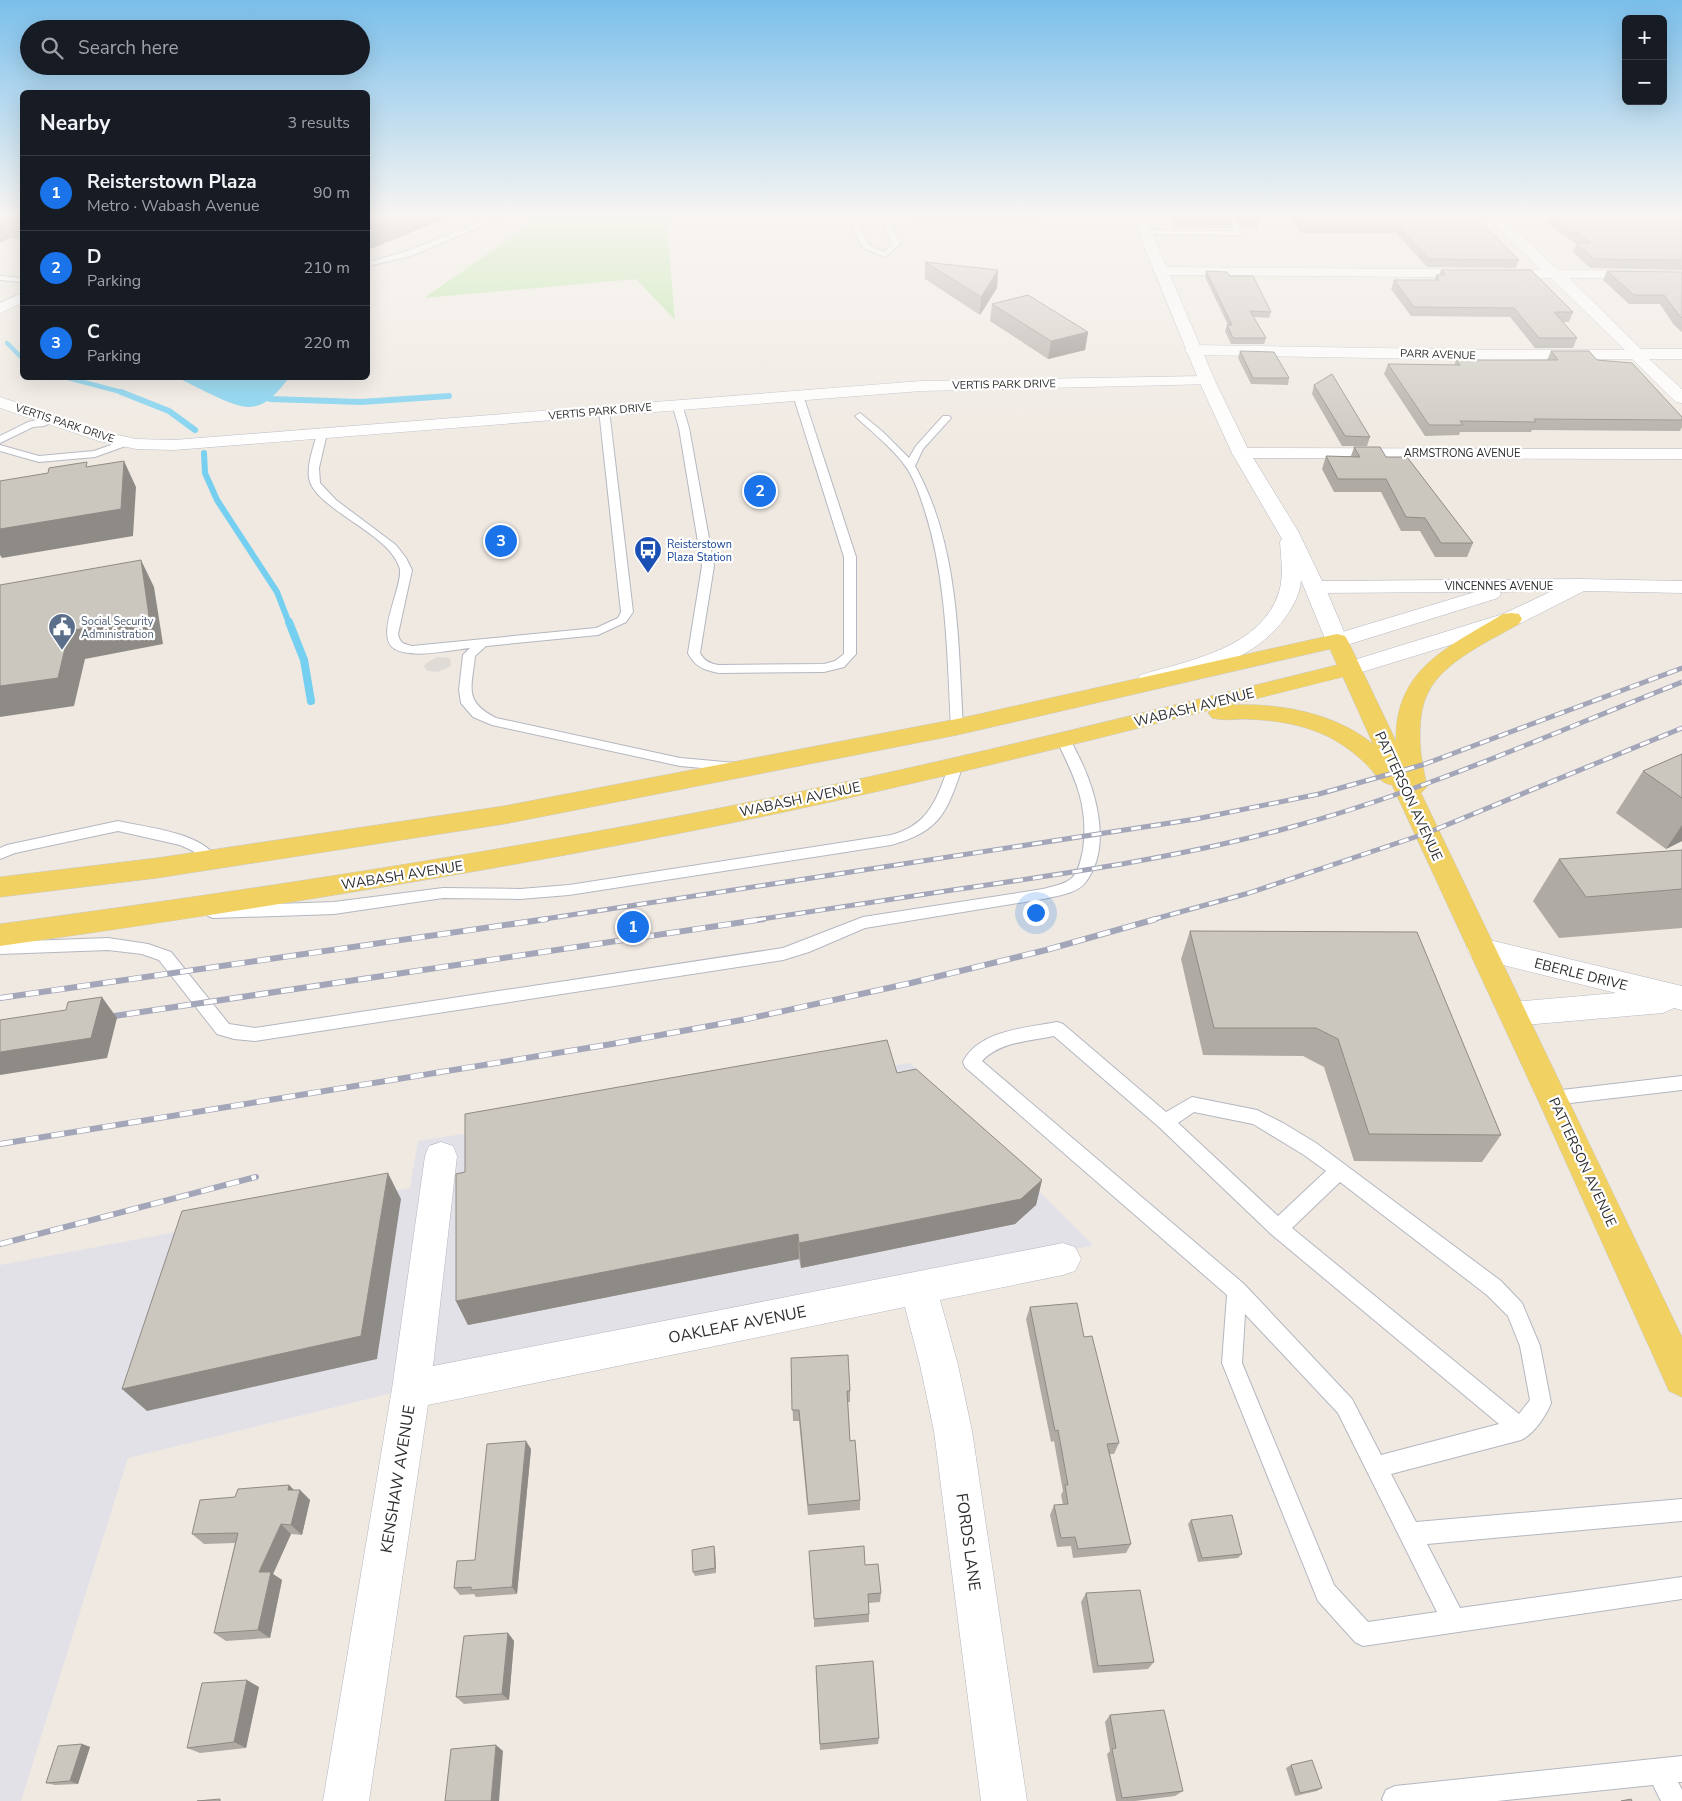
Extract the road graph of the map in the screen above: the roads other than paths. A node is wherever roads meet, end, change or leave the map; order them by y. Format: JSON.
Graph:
{"nodes":[{"id":1,"x":20,"y":298,"type":"edge"},
{"id":2,"x":1173,"y":298,"type":"edge"},
{"id":3,"x":1580,"y":298,"type":"edge"},
{"id":4,"x":0,"y":309,"type":"edge"},
{"id":5,"x":1193,"y":350,"type":"junction"},
{"id":6,"x":1637,"y":354,"type":"junction"},
{"id":7,"x":1682,"y":354,"type":"edge"},
{"id":8,"x":1207,"y":381,"type":"junction"},
{"id":9,"x":798,"y":395,"type":"junction"},
{"id":10,"x":1682,"y":398,"type":"edge"},
{"id":11,"x":0,"y":402,"type":"edge"},
{"id":12,"x":677,"y":404,"type":"junction"},
{"id":13,"x":604,"y":410,"type":"junction"},
{"id":14,"x":860,"y":416,"type":"dead end"},
{"id":15,"x":946,"y":418,"type":"dead end"},
{"id":16,"x":47,"y":421,"type":"junction"},
{"id":17,"x":322,"y":433,"type":"junction"},
{"id":18,"x":0,"y":441,"type":"edge"},
{"id":19,"x":128,"y":442,"type":"junction"},
{"id":20,"x":0,"y":448,"type":"edge"},
{"id":21,"x":1241,"y":453,"type":"junction"},
{"id":22,"x":1682,"y":454,"type":"edge"},
{"id":23,"x":910,"y":466,"type":"junction"},
{"id":24,"x":1288,"y":531,"type":"junction"},
{"id":25,"x":1522,"y":585,"type":"junction"},
{"id":26,"x":1582,"y":585,"type":"junction"},
{"id":27,"x":1315,"y":587,"type":"junction"},
{"id":28,"x":1682,"y":587,"type":"edge"},
{"id":29,"x":1511,"y":619,"type":"junction"},
{"id":30,"x":1337,"y":641,"type":"junction"},
{"id":31,"x":482,"y":643,"type":"junction"},
{"id":32,"x":1349,"y":669,"type":"junction"},
{"id":33,"x":1089,"y":698,"type":"junction"},
{"id":34,"x":1117,"y":726,"type":"junction"},
{"id":35,"x":957,"y":728,"type":"junction"},
{"id":36,"x":1063,"y":739,"type":"junction"},
{"id":37,"x":956,"y":765,"type":"junction"},
{"id":38,"x":755,"y":768,"type":"junction"},
{"id":39,"x":1418,"y":813,"type":"junction"},
{"id":40,"x":0,"y":854,"type":"edge"},
{"id":41,"x":211,"y":860,"type":"junction"},
{"id":42,"x":0,"y":887,"type":"edge"},
{"id":43,"x":159,"y":913,"type":"junction"},
{"id":44,"x":0,"y":935,"type":"edge"},
{"id":45,"x":0,"y":948,"type":"edge"},
{"id":46,"x":1481,"y":949,"type":"junction"},
{"id":47,"x":1682,"y":999,"type":"edge"},
{"id":48,"x":1513,"y":1014,"type":"junction"},
{"id":49,"x":1682,"y":1083,"type":"edge"},
{"id":50,"x":1553,"y":1098,"type":"junction"},
{"id":51,"x":1165,"y":1122,"type":"junction"},
{"id":52,"x":441,"y":1156,"type":"dead end"},
{"id":53,"x":1339,"y":1171,"type":"junction"},
{"id":54,"x":1278,"y":1228,"type":"junction"},
{"id":55,"x":1062,"y":1258,"type":"dead end"},
{"id":56,"x":918,"y":1287,"type":"junction"},
{"id":57,"x":1237,"y":1291,"type":"junction"},
{"id":58,"x":1682,"y":1378,"type":"edge"},
{"id":59,"x":411,"y":1389,"type":"junction"},
{"id":60,"x":1521,"y":1430,"type":"junction"},
{"id":61,"x":1376,"y":1467,"type":"junction"},
{"id":62,"x":1682,"y":1510,"type":"edge"},
{"id":63,"x":1410,"y":1534,"type":"junction"},
{"id":64,"x":1682,"y":1588,"type":"edge"},
{"id":65,"x":1454,"y":1621,"type":"junction"},
{"id":66,"x":1671,"y":1770,"type":"edge"},
{"id":67,"x":1396,"y":1800,"type":"dead end"},
{"id":68,"x":346,"y":1801,"type":"edge"},
{"id":69,"x":1004,"y":1801,"type":"edge"},
{"id":70,"x":1674,"y":1801,"type":"edge"}],
"edges":[{"from":1,"to":4,"type":"street"},
{"from":2,"to":5,"type":"street","name":"PATTERSON AVENUE"},
{"from":3,"to":6,"type":"street"},
{"from":5,"to":6,"type":"street","name":"PARR AVENUE"},
{"from":5,"to":8,"type":"street","name":"PATTERSON AVENUE"},
{"from":6,"to":7,"type":"street","name":"PARR AVENUE"},
{"from":6,"to":10,"type":"street"},
{"from":8,"to":9,"type":"street","name":"VERTIS PARK DRIVE"},
{"from":8,"to":21,"type":"street","name":"PATTERSON AVENUE"},
{"from":9,"to":12,"type":"street","name":"VERTIS PARK DRIVE"},
{"from":9,"to":12,"type":"lane"},
{"from":11,"to":16,"type":"street","name":"VERTIS PARK DRIVE"},
{"from":12,"to":13,"type":"street","name":"VERTIS PARK DRIVE"},
{"from":13,"to":17,"type":"street","name":"VERTIS PARK DRIVE"},
{"from":13,"to":31,"type":"lane"},
{"from":14,"to":23,"type":"lane"},
{"from":15,"to":23,"type":"lane"},
{"from":16,"to":18,"type":"lane"},
{"from":16,"to":19,"type":"street","name":"VERTIS PARK DRIVE"},
{"from":17,"to":19,"type":"street","name":"VERTIS PARK DRIVE"},
{"from":17,"to":31,"type":"lane"},
{"from":19,"to":20,"type":"lane"},
{"from":21,"to":22,"type":"street","name":"ARMSTRONG AVENUE"},
{"from":21,"to":24,"type":"street","name":"PATTERSON AVENUE"},
{"from":23,"to":35,"type":"lane"},
{"from":24,"to":27,"type":"street","name":"PATTERSON AVENUE"},
{"from":24,"to":33,"type":"street"},
{"from":25,"to":26,"type":"street","name":"VINCENNES AVENUE"},
{"from":25,"to":27,"type":"street","name":"VINCENNES AVENUE"},
{"from":25,"to":30,"type":"street"},
{"from":26,"to":28,"type":"street","name":"VINCENNES AVENUE"},
{"from":26,"to":29,"type":"street","name":"WABASH AVENUE"},
{"from":27,"to":30,"type":"street","name":"PATTERSON AVENUE"},
{"from":29,"to":32,"type":"street","name":"WABASH AVENUE"},
{"from":29,"to":39,"type":"main road"},
{"from":30,"to":32,"type":"main road","name":"PATTERSON AVENUE"},
{"from":30,"to":33,"type":"main road"},
{"from":31,"to":38,"type":"lane"},
{"from":32,"to":34,"type":"main road","name":"WABASH AVENUE"},
{"from":32,"to":39,"type":"main road","name":"PATTERSON AVENUE"},
{"from":33,"to":35,"type":"main road"},
{"from":34,"to":36,"type":"main road","name":"WABASH AVENUE"},
{"from":34,"to":39,"type":"main road"},
{"from":35,"to":38,"type":"main road"},
{"from":36,"to":37,"type":"main road","name":"WABASH AVENUE"},
{"from":36,"to":45,"type":"lane"},
{"from":37,"to":43,"type":"main road","name":"WABASH AVENUE"},
{"from":37,"to":43,"type":"lane"},
{"from":38,"to":41,"type":"main road"},
{"from":39,"to":46,"type":"main road","name":"PATTERSON AVENUE"},
{"from":40,"to":41,"type":"lane"},
{"from":41,"to":42,"type":"main road"},
{"from":43,"to":44,"type":"main road","name":"WABASH AVENUE"},
{"from":46,"to":47,"type":"street","name":"EBERLE DRIVE"},
{"from":46,"to":48,"type":"main road","name":"PATTERSON AVENUE"},
{"from":47,"to":48,"type":"street","name":"EBERLE DRIVE"},
{"from":48,"to":50,"type":"main road","name":"PATTERSON AVENUE"},
{"from":49,"to":50,"type":"lane"},
{"from":50,"to":58,"type":"main road","name":"PATTERSON AVENUE"},
{"from":51,"to":53,"type":"lane"},
{"from":51,"to":54,"type":"lane"},
{"from":51,"to":57,"type":"lane"},
{"from":52,"to":59,"type":"street","name":"KENSHAW AVENUE"},
{"from":53,"to":54,"type":"lane"},
{"from":53,"to":60,"type":"lane"},
{"from":54,"to":60,"type":"lane"},
{"from":55,"to":56,"type":"street","name":"OAKLEAF AVENUE"},
{"from":56,"to":59,"type":"street","name":"OAKLEAF AVENUE"},
{"from":56,"to":69,"type":"street","name":"FORDS LANE"},
{"from":57,"to":61,"type":"lane"},
{"from":57,"to":65,"type":"lane"},
{"from":59,"to":68,"type":"street","name":"KENSHAW AVENUE"},
{"from":60,"to":61,"type":"lane"},
{"from":61,"to":63,"type":"lane"},
{"from":62,"to":63,"type":"lane"},
{"from":63,"to":65,"type":"lane"},
{"from":64,"to":65,"type":"lane"},
{"from":66,"to":67,"type":"lane"},
{"from":66,"to":70,"type":"lane"}]}
